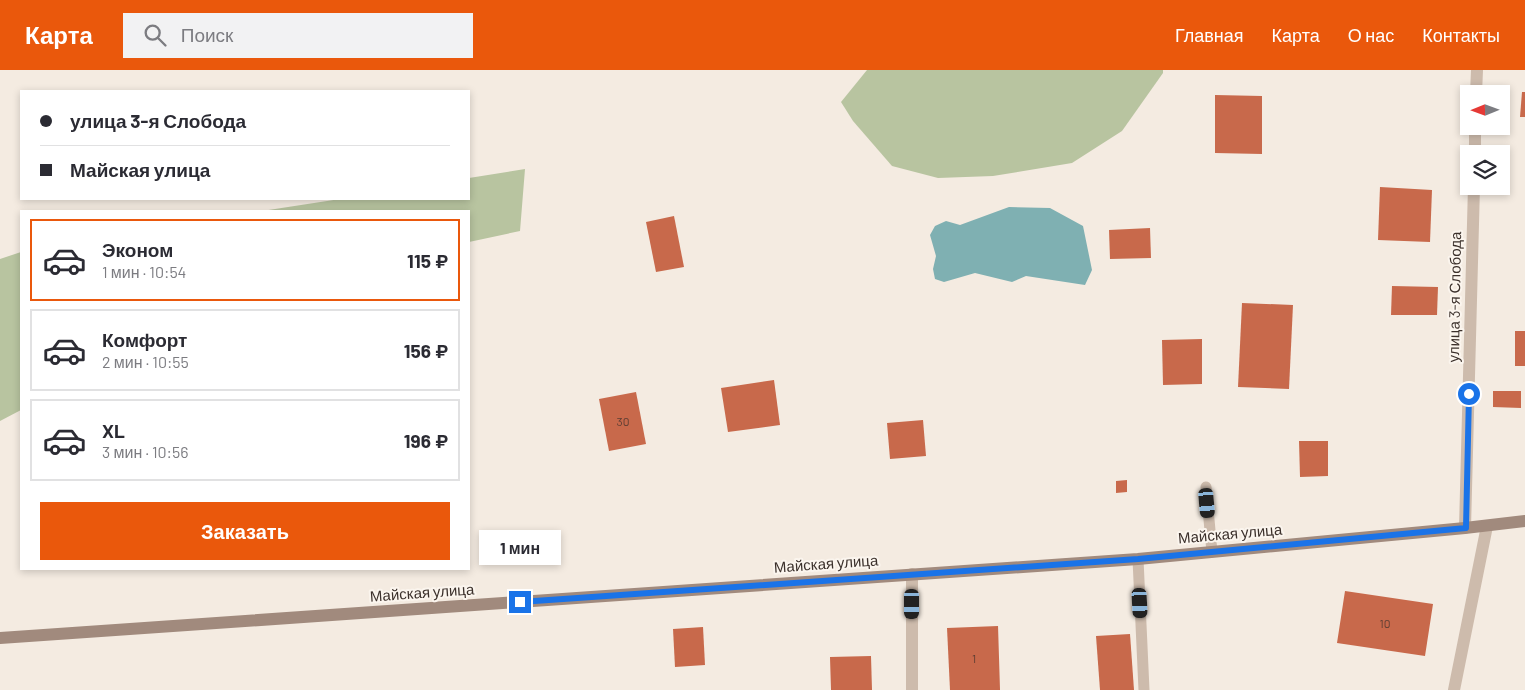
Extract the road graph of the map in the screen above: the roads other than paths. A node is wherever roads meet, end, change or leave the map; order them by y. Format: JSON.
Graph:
{"nodes":[{"id":1,"x":1477,"y":70,"type":"edge"},
{"id":2,"x":1476,"y":85,"type":"edge"},
{"id":3,"x":1474,"y":195,"type":"edge"},
{"id":4,"x":1206,"y":487,"type":"dead end"},
{"id":5,"x":1525,"y":521,"type":"edge"},
{"id":6,"x":1487,"y":526,"type":"junction"},
{"id":7,"x":1466,"y":528,"type":"junction"},
{"id":8,"x":1212,"y":552,"type":"junction"},
{"id":9,"x":1138,"y":559,"type":"junction"},
{"id":10,"x":912,"y":574,"type":"junction"},
{"id":11,"x":0,"y":638,"type":"edge"},
{"id":12,"x":912,"y":690,"type":"edge"},
{"id":13,"x":1144,"y":690,"type":"edge"},
{"id":14,"x":1454,"y":690,"type":"edge"}],
"edges":[{"from":1,"to":2,"type":"street"},
{"from":3,"to":7,"type":"street","name":"улица 3-я Слобода"},
{"from":4,"to":8,"type":"lane"},
{"from":5,"to":6,"type":"street","name":"Майская улица"},
{"from":6,"to":7,"type":"street","name":"Майская улица"},
{"from":6,"to":14,"type":"street"},
{"from":7,"to":8,"type":"street","name":"Майская улица"},
{"from":8,"to":9,"type":"street","name":"Майская улица"},
{"from":9,"to":10,"type":"street","name":"Майская улица"},
{"from":9,"to":13,"type":"lane"},
{"from":10,"to":11,"type":"street","name":"Майская улица"},
{"from":10,"to":12,"type":"street"}]}
